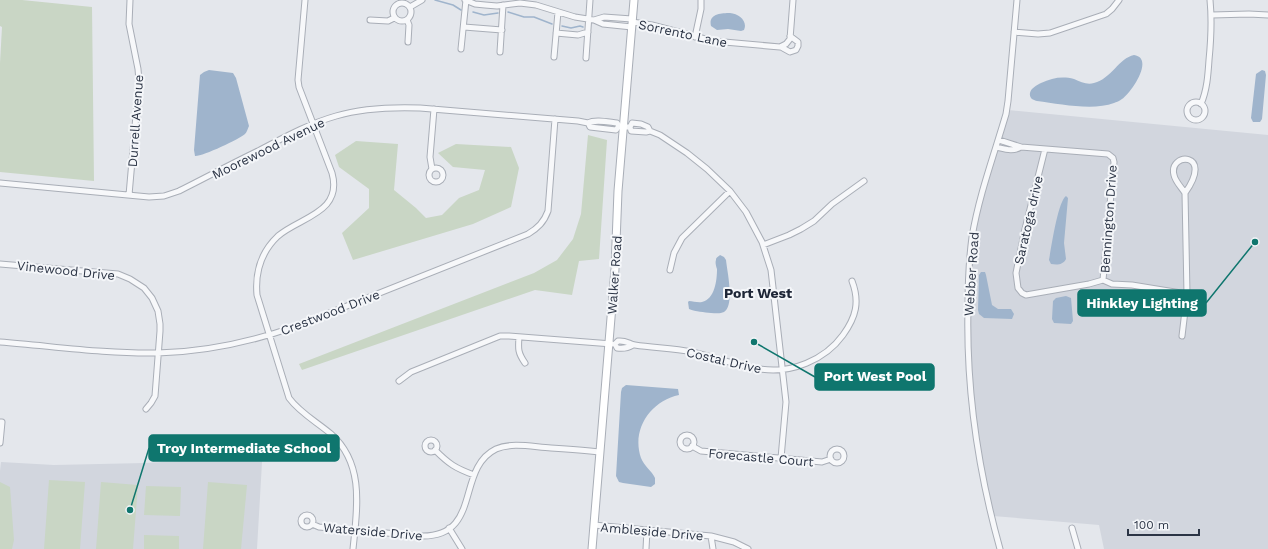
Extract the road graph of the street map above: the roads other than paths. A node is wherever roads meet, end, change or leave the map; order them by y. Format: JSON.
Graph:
{"nodes":[{"id":1,"x":130,"y":0,"type":"edge"},
{"id":2,"x":305,"y":0,"type":"edge"},
{"id":3,"x":422,"y":0,"type":"edge"},
{"id":4,"x":466,"y":0,"type":"edge"},
{"id":5,"x":590,"y":0,"type":"edge"},
{"id":6,"x":634,"y":0,"type":"edge"},
{"id":7,"x":701,"y":0,"type":"edge"},
{"id":8,"x":793,"y":0,"type":"edge"},
{"id":9,"x":1017,"y":0,"type":"edge"},
{"id":10,"x":1119,"y":0,"type":"edge"},
{"id":11,"x":1210,"y":0,"type":"edge"},
{"id":12,"x":520,"y":1,"type":"edge"},
{"id":13,"x":394,"y":3,"type":"edge"},
{"id":14,"x":503,"y":5,"type":"junction"},
{"id":15,"x":410,"y":7,"type":"junction"},
{"id":16,"x":558,"y":12,"type":"junction"},
{"id":17,"x":1212,"y":15,"type":"junction"},
{"id":18,"x":1268,"y":15,"type":"edge"},
{"id":19,"x":394,"y":18,"type":"junction"},
{"id":20,"x":370,"y":20,"type":"dead end"},
{"id":21,"x":407,"y":20,"type":"junction"},
{"id":22,"x":591,"y":20,"type":"junction"},
{"id":23,"x":632,"y":23,"type":"junction"},
{"id":24,"x":464,"y":26,"type":"junction"},
{"id":25,"x":502,"y":30,"type":"junction"},
{"id":26,"x":588,"y":32,"type":"junction"},
{"id":27,"x":1014,"y":32,"type":"junction"},
{"id":28,"x":556,"y":33,"type":"junction"},
{"id":29,"x":790,"y":36,"type":"junction"},
{"id":30,"x":694,"y":37,"type":"junction"},
{"id":31,"x":408,"y":42,"type":"dead end"},
{"id":32,"x":781,"y":47,"type":"junction"},
{"id":33,"x":462,"y":49,"type":"dead end"},
{"id":34,"x":500,"y":52,"type":"dead end"},
{"id":35,"x":554,"y":57,"type":"dead end"},
{"id":36,"x":586,"y":58,"type":"dead end"},
{"id":37,"x":1201,"y":104,"type":"dead end"},
{"id":38,"x":434,"y":109,"type":"junction"},
{"id":39,"x":555,"y":119,"type":"junction"},
{"id":40,"x":313,"y":124,"type":"junction"},
{"id":41,"x":624,"y":127,"type":"junction"},
{"id":42,"x":999,"y":140,"type":"junction"},
{"id":43,"x":996,"y":147,"type":"junction"},
{"id":44,"x":1020,"y":147,"type":"junction"},
{"id":45,"x":1045,"y":149,"type":"junction"},
{"id":46,"x":432,"y":169,"type":"dead end"},
{"id":47,"x":864,"y":181,"type":"dead end"},
{"id":48,"x":0,"y":183,"type":"edge"},
{"id":49,"x":730,"y":191,"type":"junction"},
{"id":50,"x":1185,"y":193,"type":"junction"},
{"id":51,"x":129,"y":195,"type":"junction"},
{"id":52,"x":763,"y":245,"type":"junction"},
{"id":53,"x":0,"y":264,"type":"edge"},
{"id":54,"x":670,"y":270,"type":"dead end"},
{"id":55,"x":1103,"y":280,"type":"junction"},
{"id":56,"x":852,"y":281,"type":"dead end"},
{"id":57,"x":1188,"y":294,"type":"junction"},
{"id":58,"x":269,"y":336,"type":"junction"},
{"id":59,"x":1182,"y":336,"type":"dead end"},
{"id":60,"x":519,"y":337,"type":"junction"},
{"id":61,"x":0,"y":342,"type":"edge"},
{"id":62,"x":612,"y":344,"type":"junction"},
{"id":63,"x":158,"y":353,"type":"junction"},
{"id":64,"x":525,"y":363,"type":"dead end"},
{"id":65,"x":782,"y":369,"type":"junction"},
{"id":66,"x":399,"y":381,"type":"dead end"},
{"id":67,"x":146,"y":409,"type":"dead end"},
{"id":68,"x":1,"y":422,"type":"edge"},
{"id":69,"x":0,"y":443,"type":"edge"},
{"id":70,"x":692,"y":446,"type":"dead end"},
{"id":71,"x":435,"y":450,"type":"dead end"},
{"id":72,"x":600,"y":452,"type":"junction"},
{"id":73,"x":781,"y":458,"type":"junction"},
{"id":74,"x":831,"y":459,"type":"dead end"},
{"id":75,"x":474,"y":474,"type":"junction"},
{"id":76,"x":312,"y":524,"type":"dead end"},
{"id":77,"x":594,"y":525,"type":"junction"},
{"id":78,"x":449,"y":528,"type":"junction"},
{"id":79,"x":1072,"y":528,"type":"dead end"},
{"id":80,"x":355,"y":530,"type":"junction"},
{"id":81,"x":647,"y":530,"type":"junction"},
{"id":82,"x":711,"y":536,"type":"junction"},
{"id":83,"x":746,"y":548,"type":"edge"},
{"id":84,"x":353,"y":549,"type":"edge"},
{"id":85,"x":462,"y":549,"type":"edge"},
{"id":86,"x":592,"y":549,"type":"edge"},
{"id":87,"x":646,"y":549,"type":"edge"},
{"id":88,"x":713,"y":549,"type":"edge"},
{"id":89,"x":1000,"y":549,"type":"edge"},
{"id":90,"x":1078,"y":549,"type":"edge"}],
"edges":[{"from":1,"to":51,"type":"street","name":"Durrell Avenue"},
{"from":2,"to":40,"type":"street"},
{"from":3,"to":15,"type":"street"},
{"from":4,"to":14,"type":"street"},
{"from":4,"to":24,"type":"street"},
{"from":5,"to":22,"type":"street"},
{"from":6,"to":23,"type":"street","name":"Walker Road"},
{"from":7,"to":30,"type":"street"},
{"from":8,"to":29,"type":"street","name":"Sorrento Lane"},
{"from":9,"to":27,"type":"street","name":"Webber Road"},
{"from":10,"to":27,"type":"street"},
{"from":11,"to":17,"type":"street"},
{"from":12,"to":14,"type":"street"},
{"from":12,"to":16,"type":"street"},
{"from":13,"to":15,"type":"street"},
{"from":13,"to":19,"type":"street"},
{"from":14,"to":25,"type":"street"},
{"from":15,"to":21,"type":"street"},
{"from":16,"to":22,"type":"street"},
{"from":16,"to":28,"type":"street"},
{"from":17,"to":18,"type":"street"},
{"from":17,"to":37,"type":"street"},
{"from":19,"to":20,"type":"street"},
{"from":19,"to":21,"type":"street"},
{"from":21,"to":31,"type":"street"},
{"from":22,"to":23,"type":"street"},
{"from":22,"to":23,"type":"street"},
{"from":22,"to":26,"type":"street"},
{"from":23,"to":30,"type":"street","name":"Sorrento Lane"},
{"from":23,"to":41,"type":"street","name":"Walker Road"},
{"from":24,"to":25,"type":"street"},
{"from":24,"to":33,"type":"street"},
{"from":25,"to":34,"type":"street"},
{"from":26,"to":28,"type":"street"},
{"from":26,"to":36,"type":"street"},
{"from":27,"to":42,"type":"street","name":"Webber Road"},
{"from":28,"to":35,"type":"street"},
{"from":29,"to":32,"type":"street"},
{"from":29,"to":32,"type":"street","name":"Sorrento Lane"},
{"from":30,"to":32,"type":"street","name":"Sorrento Lane"},
{"from":38,"to":39,"type":"street","name":"Moorewood Avenue"},
{"from":38,"to":40,"type":"street","name":"Moorewood Avenue"},
{"from":38,"to":46,"type":"street"},
{"from":39,"to":41,"type":"street","name":"Moorewood Avenue"},
{"from":39,"to":58,"type":"street","name":"Crestwood Drive"},
{"from":40,"to":51,"type":"street","name":"Moorewood Avenue"},
{"from":40,"to":58,"type":"street"},
{"from":41,"to":49,"type":"street"},
{"from":41,"to":62,"type":"street","name":"Walker Road"},
{"from":42,"to":43,"type":"street","name":"Webber Road"},
{"from":42,"to":44,"type":"street"},
{"from":43,"to":44,"type":"street"},
{"from":43,"to":89,"type":"street","name":"Webber Road"},
{"from":44,"to":45,"type":"street"},
{"from":45,"to":55,"type":"street","name":"Bennington Drive"},
{"from":45,"to":55,"type":"street","name":"Saratoga drive"},
{"from":47,"to":52,"type":"street"},
{"from":48,"to":51,"type":"street","name":"Moorewood Avenue"},
{"from":49,"to":52,"type":"street"},
{"from":49,"to":54,"type":"street"},
{"from":50,"to":50,"type":"street"},
{"from":50,"to":57,"type":"street"},
{"from":52,"to":65,"type":"street"},
{"from":53,"to":63,"type":"street","name":"Vinewood Drive"},
{"from":55,"to":57,"type":"street"},
{"from":56,"to":65,"type":"street","name":"Costal Drive"},
{"from":57,"to":59,"type":"street"},
{"from":58,"to":63,"type":"street","name":"Crestwood Drive"},
{"from":58,"to":80,"type":"street"},
{"from":60,"to":62,"type":"street","name":"Costal Drive"},
{"from":60,"to":64,"type":"street"},
{"from":60,"to":66,"type":"street","name":"Costal Drive"},
{"from":61,"to":63,"type":"street","name":"Crestwood Drive"},
{"from":62,"to":65,"type":"street","name":"Costal Drive"},
{"from":62,"to":72,"type":"street","name":"Walker Road"},
{"from":63,"to":67,"type":"street","name":"Vinewood Drive"},
{"from":65,"to":73,"type":"street"},
{"from":68,"to":69,"type":"street"},
{"from":70,"to":73,"type":"street","name":"Forecastle Court"},
{"from":71,"to":75,"type":"street"},
{"from":72,"to":75,"type":"street","name":"Waterside Drive"},
{"from":72,"to":77,"type":"street","name":"Walker Road"},
{"from":73,"to":74,"type":"street","name":"Forecastle Court"},
{"from":75,"to":78,"type":"street","name":"Waterside Drive"},
{"from":76,"to":80,"type":"street","name":"Waterside Drive"},
{"from":77,"to":81,"type":"street","name":"Ambleside Drive"},
{"from":77,"to":86,"type":"street","name":"Walker Road"},
{"from":78,"to":80,"type":"street","name":"Waterside Drive"},
{"from":78,"to":85,"type":"street"},
{"from":79,"to":90,"type":"street"},
{"from":80,"to":84,"type":"street"},
{"from":81,"to":82,"type":"street","name":"Ambleside Drive"},
{"from":81,"to":87,"type":"street"},
{"from":82,"to":83,"type":"street","name":"Ambleside Drive"},
{"from":82,"to":88,"type":"street","name":"Ambleside Drive"}]}
